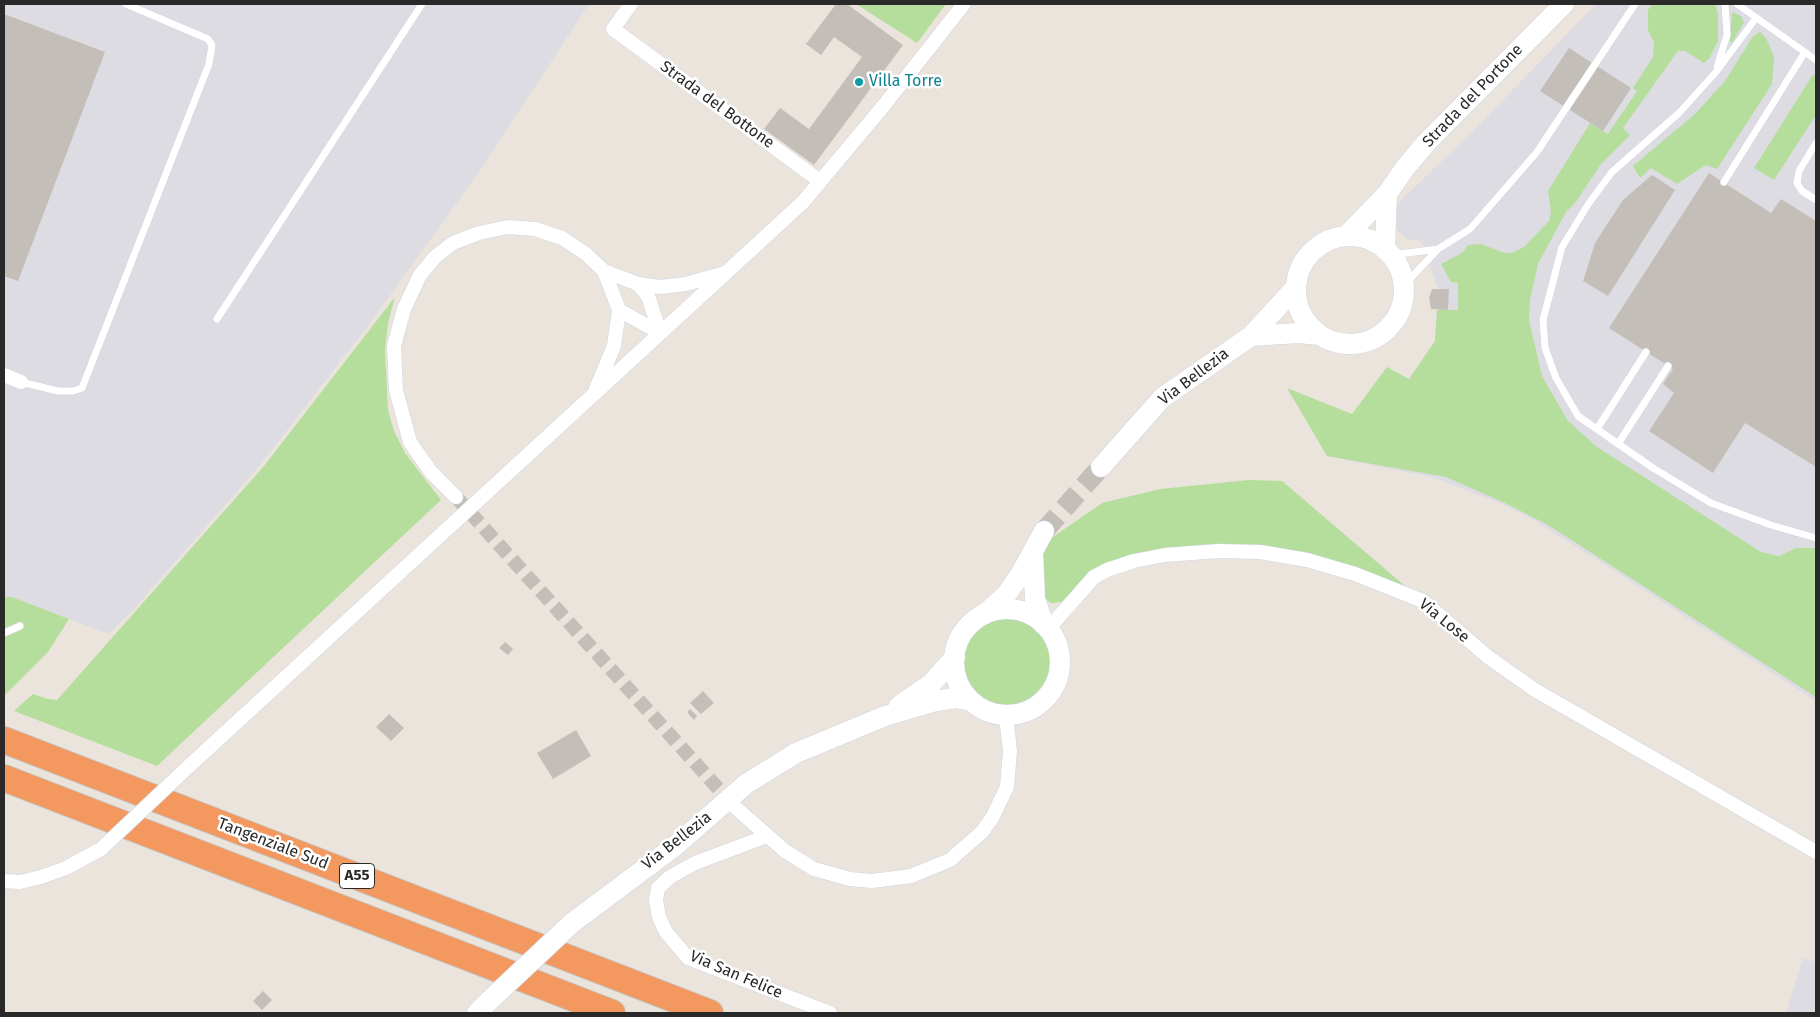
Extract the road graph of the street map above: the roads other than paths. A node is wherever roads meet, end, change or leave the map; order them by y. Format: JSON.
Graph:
{"nodes":[{"id":1,"x":126,"y":4,"type":"edge"},
{"id":2,"x":422,"y":4,"type":"edge"},
{"id":3,"x":631,"y":4,"type":"edge"},
{"id":4,"x":964,"y":4,"type":"edge"},
{"id":5,"x":1564,"y":4,"type":"edge"},
{"id":6,"x":1635,"y":4,"type":"edge"},
{"id":7,"x":1725,"y":4,"type":"edge"},
{"id":8,"x":1737,"y":4,"type":"edge"},
{"id":9,"x":1756,"y":18,"type":"junction"},
{"id":10,"x":1805,"y":52,"type":"junction"},
{"id":11,"x":1816,"y":60,"type":"edge"},
{"id":12,"x":1716,"y":72,"type":"junction"},
{"id":13,"x":1816,"y":143,"type":"edge"},
{"id":14,"x":820,"y":181,"type":"junction"},
{"id":15,"x":1724,"y":182,"type":"dead end"},
{"id":16,"x":1388,"y":194,"type":"junction"},
{"id":17,"x":1816,"y":200,"type":"edge"},
{"id":18,"x":1346,"y":236,"type":"junction"},
{"id":19,"x":1438,"y":248,"type":"junction"},
{"id":20,"x":1389,"y":251,"type":"junction"},
{"id":21,"x":604,"y":271,"type":"junction"},
{"id":22,"x":727,"y":272,"type":"junction"},
{"id":23,"x":638,"y":284,"type":"junction"},
{"id":24,"x":1404,"y":284,"type":"junction"},
{"id":25,"x":1296,"y":287,"type":"junction"},
{"id":26,"x":619,"y":310,"type":"junction"},
{"id":27,"x":217,"y":319,"type":"dead end"},
{"id":28,"x":660,"y":334,"type":"junction"},
{"id":29,"x":1320,"y":335,"type":"junction"},
{"id":30,"x":1250,"y":336,"type":"junction"},
{"id":31,"x":1646,"y":352,"type":"dead end"},
{"id":32,"x":1668,"y":366,"type":"dead end"},
{"id":33,"x":4,"y":375,"type":"edge"},
{"id":34,"x":21,"y":382,"type":"joint"},
{"id":35,"x":594,"y":395,"type":"junction"},
{"id":36,"x":1597,"y":429,"type":"junction"},
{"id":37,"x":1618,"y":444,"type":"junction"},
{"id":38,"x":1102,"y":467,"type":"tunnel mouth"},
{"id":39,"x":456,"y":498,"type":"tunnel mouth"},
{"id":40,"x":1044,"y":531,"type":"tunnel mouth"},
{"id":41,"x":1816,"y":538,"type":"edge"},
{"id":42,"x":1033,"y":553,"type":"junction"},
{"id":43,"x":984,"y":615,"type":"junction"},
{"id":44,"x":20,"y":626,"type":"dead end"},
{"id":45,"x":1046,"y":627,"type":"junction"},
{"id":46,"x":4,"y":633,"type":"edge"},
{"id":47,"x":955,"y":657,"type":"junction"},
{"id":48,"x":969,"y":700,"type":"junction"},
{"id":49,"x":885,"y":716,"type":"junction"},
{"id":50,"x":1006,"y":716,"type":"junction"},
{"id":51,"x":4,"y":740,"type":"edge"},
{"id":52,"x":4,"y":778,"type":"edge"},
{"id":53,"x":736,"y":808,"type":"tunnel mouth"},
{"id":54,"x":767,"y":836,"type":"junction"},
{"id":55,"x":1816,"y":852,"type":"edge"},
{"id":56,"x":4,"y":881,"type":"edge"},
{"id":57,"x":484,"y":1007,"type":"edge"},
{"id":58,"x":612,"y":1013,"type":"edge"},
{"id":59,"x":710,"y":1013,"type":"edge"},
{"id":60,"x":830,"y":1013,"type":"edge"}],
"edges":[{"from":1,"to":34,"type":"lane"},
{"from":2,"to":27,"type":"lane"},
{"from":3,"to":14,"type":"street","name":"Strada del Bottone"},
{"from":4,"to":14,"type":"street"},
{"from":5,"to":16,"type":"street","name":"Strada del Portone"},
{"from":6,"to":19,"type":"lane"},
{"from":7,"to":12,"type":"lane"},
{"from":8,"to":9,"type":"lane"},
{"from":9,"to":10,"type":"lane"},
{"from":9,"to":12,"type":"lane"},
{"from":10,"to":11,"type":"lane"},
{"from":10,"to":15,"type":"lane"},
{"from":12,"to":36,"type":"lane"},
{"from":13,"to":17,"type":"lane"},
{"from":14,"to":22,"type":"street"},
{"from":16,"to":18,"type":"street","name":"Strada del Portone"},
{"from":16,"to":20,"type":"street"},
{"from":18,"to":20,"type":"street"},
{"from":18,"to":25,"type":"street"},
{"from":19,"to":20,"type":"lane"},
{"from":19,"to":24,"type":"lane"},
{"from":20,"to":24,"type":"street"},
{"from":21,"to":23,"type":"street"},
{"from":21,"to":26,"type":"street"},
{"from":21,"to":39,"type":"street"},
{"from":22,"to":23,"type":"street"},
{"from":22,"to":28,"type":"street"},
{"from":23,"to":28,"type":"street"},
{"from":24,"to":29,"type":"street"},
{"from":25,"to":29,"type":"street"},
{"from":25,"to":30,"type":"street","name":"Via Bellezia"},
{"from":26,"to":28,"type":"street"},
{"from":26,"to":35,"type":"street"},
{"from":28,"to":35,"type":"street"},
{"from":29,"to":30,"type":"street"},
{"from":30,"to":38,"type":"street","name":"Via Bellezia"},
{"from":31,"to":36,"type":"lane"},
{"from":32,"to":37,"type":"lane"},
{"from":33,"to":34,"type":"street"},
{"from":35,"to":56,"type":"street","bridge":true},
{"from":36,"to":37,"type":"lane"},
{"from":37,"to":41,"type":"lane"},
{"from":40,"to":42,"type":"street","name":"Via Bellezia"},
{"from":42,"to":43,"type":"street","name":"Via Bellezia"},
{"from":42,"to":45,"type":"street","name":"Via Bellezia"},
{"from":43,"to":45,"type":"street"},
{"from":43,"to":47,"type":"street","name":"Via Bellezia"},
{"from":44,"to":46,"type":"lane"},
{"from":45,"to":50,"type":"street","name":"Via Bellezia"},
{"from":45,"to":55,"type":"street","name":"Via Lose"},
{"from":47,"to":48,"type":"street","name":"Via Bellezia"},
{"from":47,"to":49,"type":"street","name":"Via Bellezia"},
{"from":48,"to":49,"type":"street","name":"Via Bellezia"},
{"from":48,"to":50,"type":"street","name":"Via Bellezia"},
{"from":49,"to":57,"type":"street","name":"Via Bellezia","bridge":true},
{"from":50,"to":54,"type":"street"},
{"from":51,"to":59,"type":"highway","name":"Tangenziale Sud","number":"A55"},
{"from":52,"to":58,"type":"highway","number":"A55"},
{"from":53,"to":54,"type":"street"},
{"from":54,"to":60,"type":"street","name":"Via San Felice"}]}
